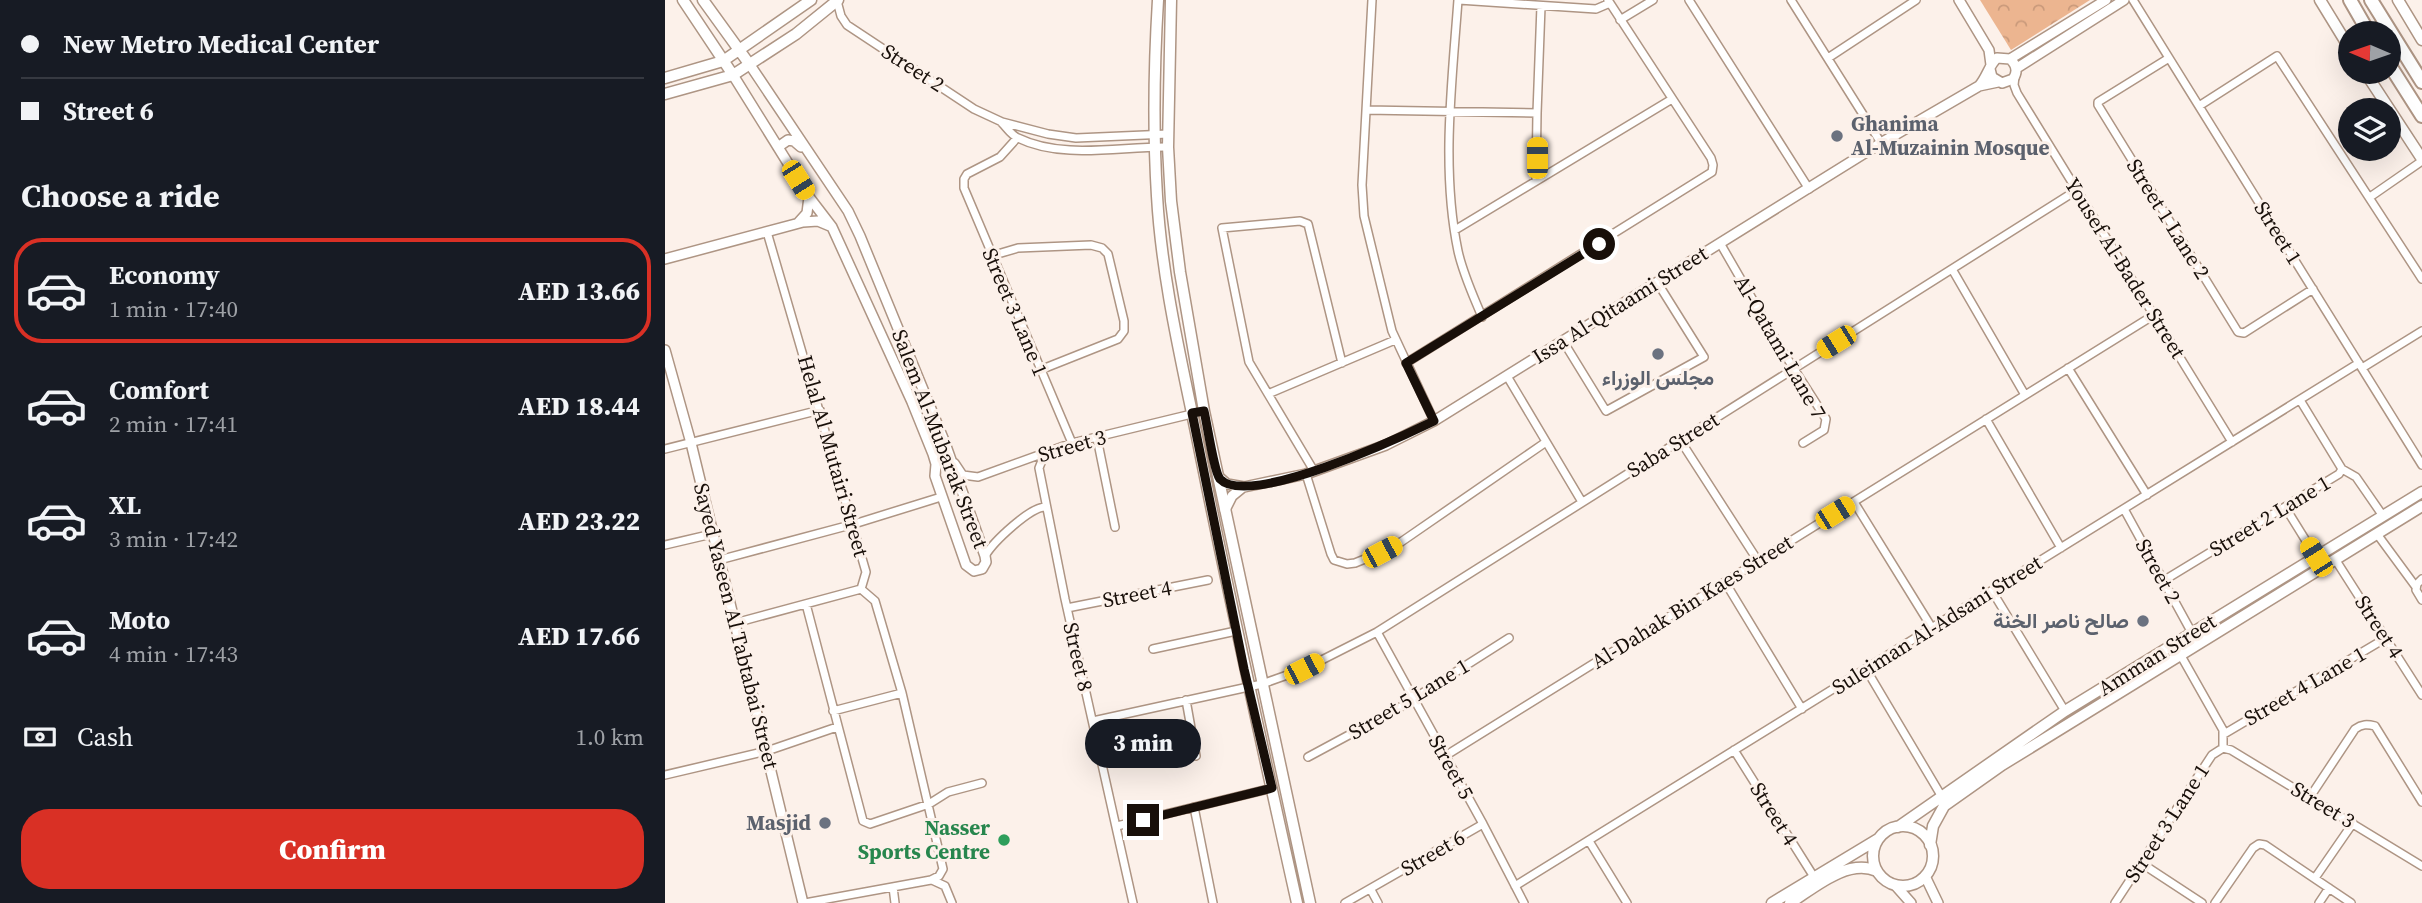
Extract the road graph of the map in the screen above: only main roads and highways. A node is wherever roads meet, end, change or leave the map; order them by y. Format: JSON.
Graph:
{"nodes":[{"id":1,"x":697,"y":0,"type":"edge"},
{"id":2,"x":703,"y":0,"type":"edge"},
{"id":3,"x":811,"y":0,"type":"edge"},
{"id":4,"x":1158,"y":0,"type":"edge"},
{"id":5,"x":1171,"y":0,"type":"edge"},
{"id":6,"x":2320,"y":0,"type":"edge"},
{"id":7,"x":2350,"y":0,"type":"edge"},
{"id":8,"x":2371,"y":0,"type":"edge"},
{"id":9,"x":2398,"y":0,"type":"edge"},
{"id":10,"x":683,"y":1,"type":"edge"},
{"id":11,"x":838,"y":1,"type":"edge"},
{"id":12,"x":2362,"y":21,"type":"edge"},
{"id":13,"x":2338,"y":29,"type":"edge"},
{"id":14,"x":2422,"y":40,"type":"edge"},
{"id":15,"x":740,"y":50,"type":"junction"},
{"id":16,"x":723,"y":61,"type":"junction"},
{"id":17,"x":750,"y":65,"type":"junction"},
{"id":18,"x":733,"y":75,"type":"junction"},
{"id":19,"x":665,"y":78,"type":"edge"},
{"id":20,"x":2422,"y":82,"type":"edge"},
{"id":21,"x":2401,"y":83,"type":"edge"},
{"id":22,"x":2373,"y":84,"type":"edge"},
{"id":23,"x":665,"y":94,"type":"edge"},
{"id":24,"x":2422,"y":116,"type":"edge"},
{"id":25,"x":2422,"y":160,"type":"edge"},
{"id":26,"x":2422,"y":492,"type":"edge"},
{"id":27,"x":2422,"y":506,"type":"edge"},
{"id":28,"x":1898,"y":827,"type":"junction"},
{"id":29,"x":1879,"y":839,"type":"junction"},
{"id":30,"x":1930,"y":845,"type":"junction"},
{"id":31,"x":1877,"y":871,"type":"junction"},
{"id":32,"x":1311,"y":902,"type":"edge"},
{"id":33,"x":1297,"y":903,"type":"edge"},
{"id":34,"x":1772,"y":903,"type":"edge"},
{"id":35,"x":1790,"y":903,"type":"edge"}],
"edges":[{"from":1,"to":10,"type":"main road"},
{"from":2,"to":15,"type":"main road","name":"Salem Al-Mubarak Street"},
{"from":3,"to":15,"type":"main road"},
{"from":4,"to":33,"type":"main road"},
{"from":5,"to":32,"type":"main road"},
{"from":6,"to":13,"type":"main road"},
{"from":7,"to":12,"type":"highway"},
{"from":8,"to":20,"type":"highway"},
{"from":9,"to":14,"type":"main road"},
{"from":10,"to":16,"type":"main road","name":"Salem Al-Mubarak Street"},
{"from":11,"to":17,"type":"main road"},
{"from":15,"to":16,"type":"main road"},
{"from":15,"to":17,"type":"main road","name":"Salem Al-Mubarak Street"},
{"from":16,"to":18,"type":"main road","name":"Salem Al-Mubarak Street"},
{"from":16,"to":19,"type":"main road"},
{"from":17,"to":18,"type":"main road"},
{"from":18,"to":23,"type":"main road"},
{"from":21,"to":24,"type":"highway"},
{"from":22,"to":25,"type":"main road"},
{"from":26,"to":28,"type":"main road","name":"Amman Street"},
{"from":27,"to":30,"type":"main road","name":"Amman Street"},
{"from":28,"to":29,"type":"main road"},
{"from":28,"to":30,"type":"main road"},
{"from":29,"to":31,"type":"main road"},
{"from":29,"to":34,"type":"main road"},
{"from":30,"to":31,"type":"main road"},
{"from":31,"to":35,"type":"main road"}]}
